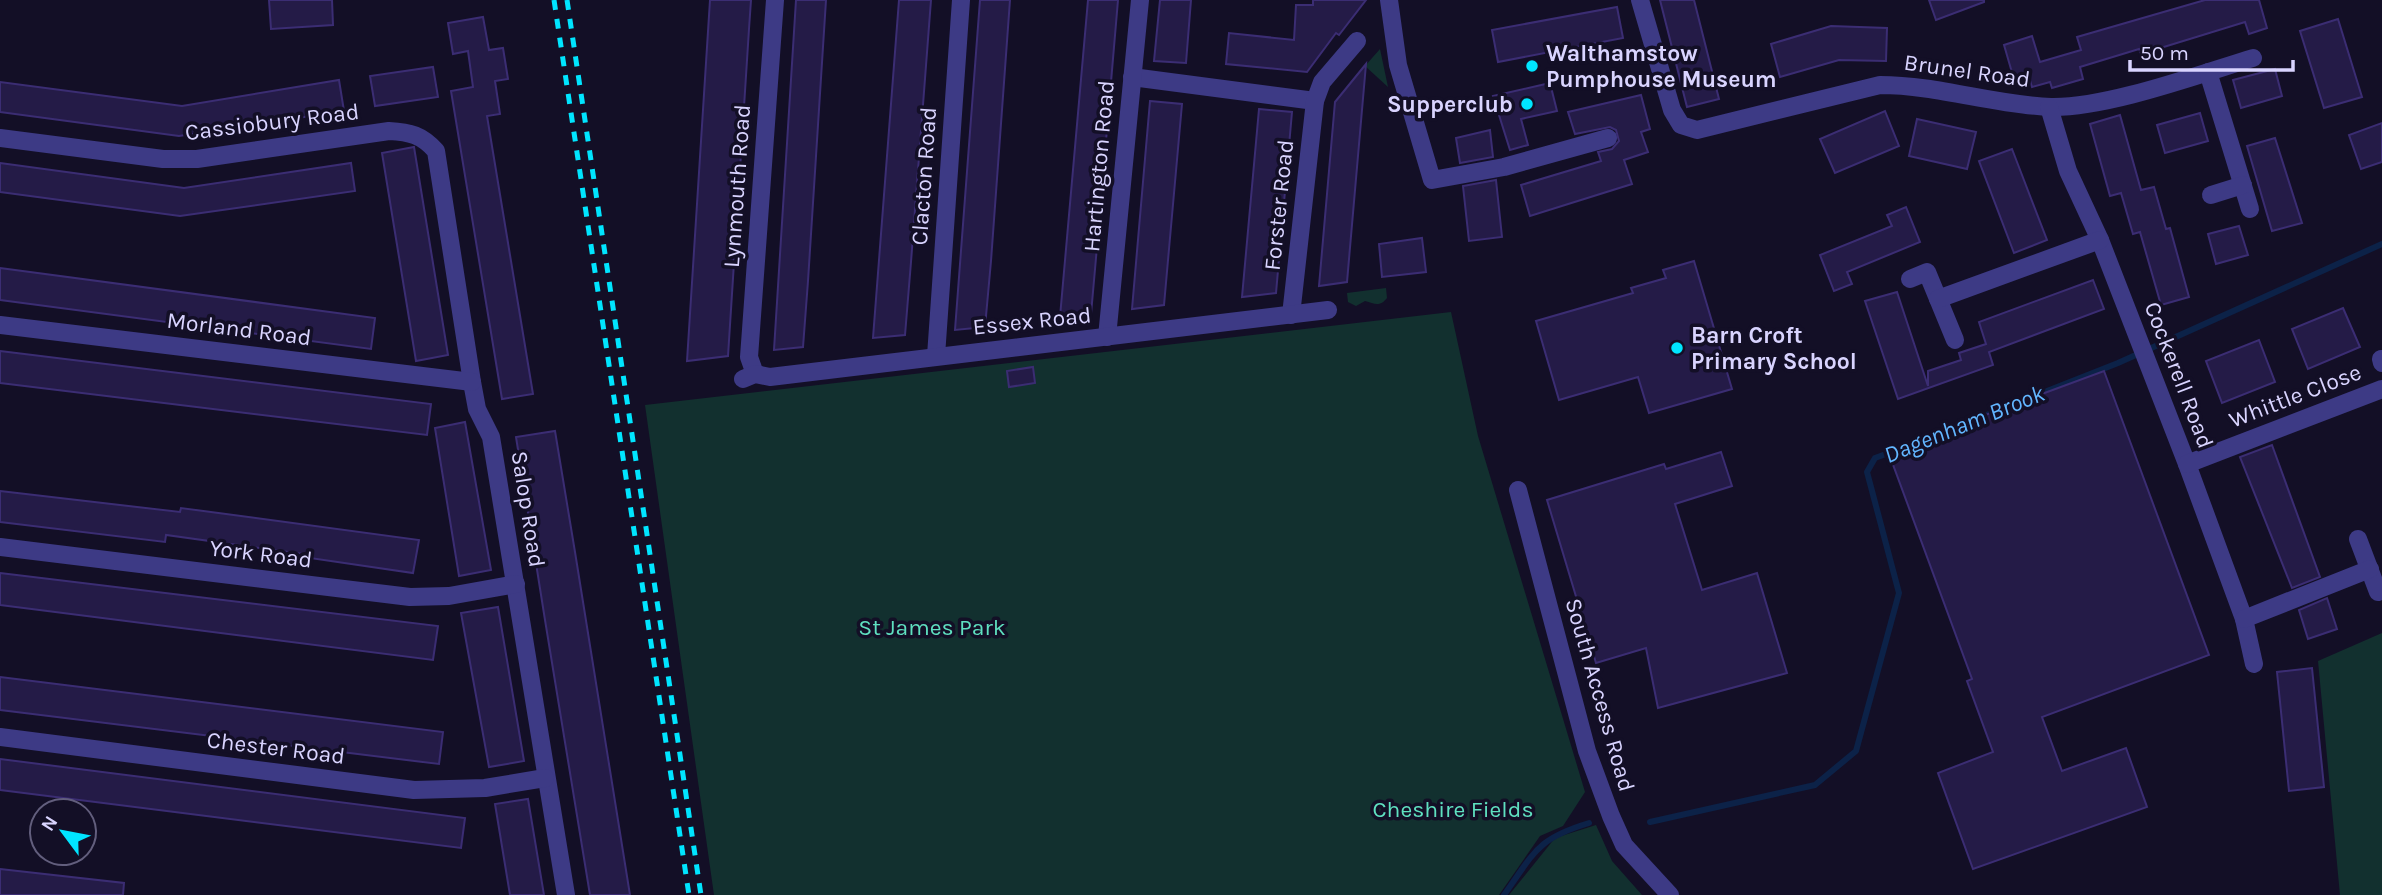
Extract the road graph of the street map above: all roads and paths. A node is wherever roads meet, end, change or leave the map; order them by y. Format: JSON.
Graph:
{"nodes":[{"id":1,"x":775,"y":0,"type":"edge"},
{"id":2,"x":961,"y":0,"type":"edge"},
{"id":3,"x":1139,"y":0,"type":"edge"},
{"id":4,"x":1640,"y":0,"type":"edge"},
{"id":5,"x":1390,"y":3,"type":"edge"},
{"id":6,"x":1357,"y":41,"type":"dead end"},
{"id":7,"x":2253,"y":58,"type":"dead end"},
{"id":8,"x":2208,"y":72,"type":"junction"},
{"id":9,"x":1132,"y":77,"type":"junction"},
{"id":10,"x":1315,"y":101,"type":"junction"},
{"id":11,"x":2049,"y":107,"type":"junction"},
{"id":12,"x":0,"y":138,"type":"edge"},
{"id":13,"x":425,"y":138,"type":"joint"},
{"id":14,"x":1608,"y":138,"type":"dead end"},
{"id":15,"x":2243,"y":185,"type":"junction"},
{"id":16,"x":2211,"y":195,"type":"dead end"},
{"id":17,"x":2250,"y":209,"type":"dead end"},
{"id":18,"x":2101,"y":240,"type":"junction"},
{"id":19,"x":1910,"y":279,"type":"dead end"},
{"id":20,"x":1938,"y":299,"type":"junction"},
{"id":21,"x":1328,"y":310,"type":"dead end"},
{"id":22,"x":1292,"y":315,"type":"junction"},
{"id":23,"x":0,"y":325,"type":"edge"},
{"id":24,"x":1107,"y":337,"type":"junction"},
{"id":25,"x":1955,"y":340,"type":"dead end"},
{"id":26,"x":936,"y":356,"type":"junction"},
{"id":27,"x":749,"y":377,"type":"joint"},
{"id":28,"x":472,"y":382,"type":"junction"},
{"id":29,"x":2382,"y":389,"type":"edge"},
{"id":30,"x":2187,"y":464,"type":"junction"},
{"id":31,"x":1518,"y":490,"type":"dead end"},
{"id":32,"x":2358,"y":538,"type":"dead end"},
{"id":33,"x":0,"y":547,"type":"edge"},
{"id":34,"x":2370,"y":569,"type":"junction"},
{"id":35,"x":516,"y":584,"type":"junction"},
{"id":36,"x":2378,"y":592,"type":"dead end"},
{"id":37,"x":2244,"y":618,"type":"junction"},
{"id":38,"x":2254,"y":664,"type":"dead end"},
{"id":39,"x":0,"y":737,"type":"edge"},
{"id":40,"x":545,"y":778,"type":"junction"},
{"id":41,"x":565,"y":895,"type":"edge"},
{"id":42,"x":1670,"y":895,"type":"edge"}],
"edges":[{"from":1,"to":27,"type":"street","name":"Lynmouth Road"},
{"from":2,"to":26,"type":"street","name":"Clacton Road"},
{"from":3,"to":9,"type":"street","name":"Hartington Road"},
{"from":4,"to":11,"type":"street","name":"Brunel Road"},
{"from":5,"to":14,"type":"street"},
{"from":6,"to":10,"type":"street","name":"Forster Road"},
{"from":7,"to":8,"type":"street","name":"Brunel Road"},
{"from":8,"to":11,"type":"street","name":"Brunel Road"},
{"from":8,"to":15,"type":"street"},
{"from":9,"to":10,"type":"street"},
{"from":9,"to":24,"type":"street","name":"Hartington Road"},
{"from":10,"to":22,"type":"street","name":"Forster Road"},
{"from":11,"to":18,"type":"street","name":"Cockerell Road"},
{"from":12,"to":13,"type":"street","name":"Cassiobury Road"},
{"from":13,"to":28,"type":"street","name":"Salop Road"},
{"from":15,"to":16,"type":"street"},
{"from":15,"to":17,"type":"street"},
{"from":18,"to":20,"type":"street"},
{"from":18,"to":30,"type":"street","name":"Cockerell Road"},
{"from":19,"to":20,"type":"street"},
{"from":20,"to":25,"type":"street"},
{"from":21,"to":22,"type":"street","name":"Essex Road"},
{"from":22,"to":24,"type":"street","name":"Essex Road"},
{"from":23,"to":28,"type":"street","name":"Morland Road"},
{"from":24,"to":26,"type":"street","name":"Essex Road"},
{"from":26,"to":27,"type":"street","name":"Essex Road"},
{"from":28,"to":35,"type":"street","name":"Salop Road"},
{"from":29,"to":30,"type":"street","name":"Whittle Close"},
{"from":30,"to":37,"type":"street","name":"Cockerell Road"},
{"from":31,"to":42,"type":"street","name":"South Access Road"},
{"from":32,"to":34,"type":"street"},
{"from":33,"to":35,"type":"street","name":"York Road"},
{"from":34,"to":36,"type":"street"},
{"from":34,"to":37,"type":"street"},
{"from":35,"to":40,"type":"street","name":"Salop Road"},
{"from":37,"to":38,"type":"street","name":"Cockerell Road"},
{"from":39,"to":40,"type":"street","name":"Chester Road"},
{"from":40,"to":41,"type":"street","name":"Salop Road"}]}
